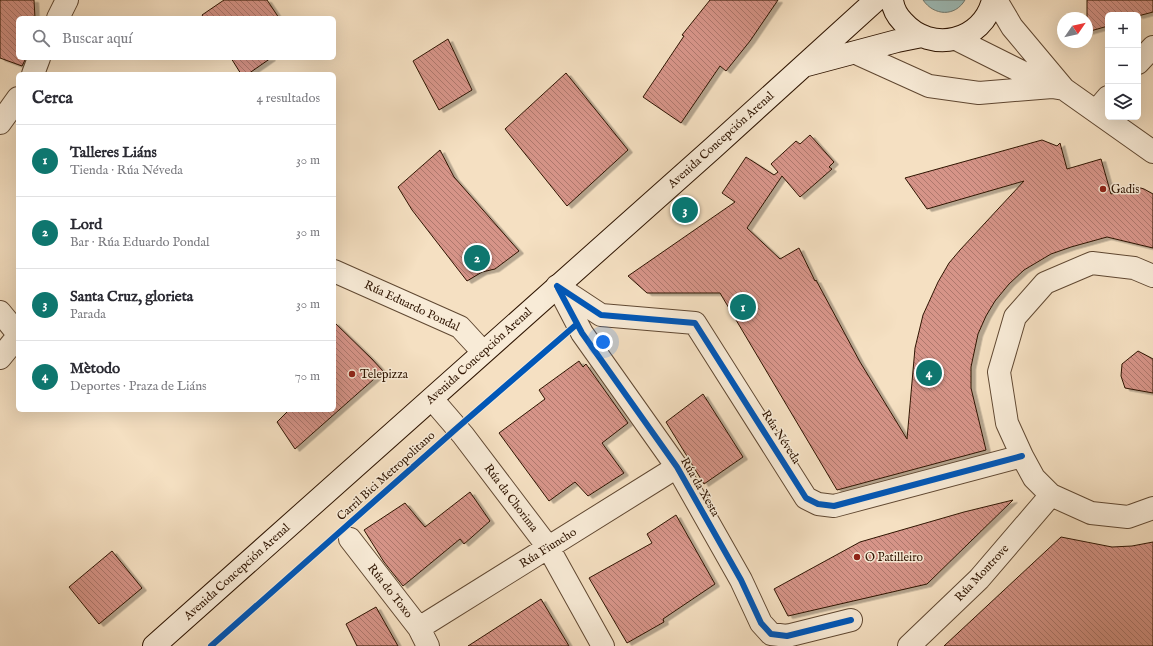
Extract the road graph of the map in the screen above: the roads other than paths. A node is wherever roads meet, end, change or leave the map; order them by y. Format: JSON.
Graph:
{"nodes":[{"id":1,"x":67,"y":0,"type":"edge"},
{"id":2,"x":876,"y":0,"type":"edge"},
{"id":3,"x":892,"y":0,"type":"edge"},
{"id":4,"x":993,"y":0,"type":"edge"},
{"id":5,"x":996,"y":0,"type":"edge"},
{"id":6,"x":59,"y":16,"type":"edge"},
{"id":7,"x":922,"y":36,"type":"junction"},
{"id":8,"x":956,"y":39,"type":"junction"},
{"id":9,"x":1153,"y":47,"type":"edge"},
{"id":10,"x":856,"y":53,"type":"junction"},
{"id":11,"x":39,"y":60,"type":"edge"},
{"id":12,"x":1141,"y":60,"type":"edge"},
{"id":13,"x":804,"y":65,"type":"junction"},
{"id":14,"x":34,"y":72,"type":"edge"},
{"id":15,"x":1058,"y":88,"type":"junction"},
{"id":16,"x":16,"y":101,"type":"edge"},
{"id":17,"x":1102,"y":104,"type":"edge"},
{"id":18,"x":0,"y":123,"type":"edge"},
{"id":19,"x":1153,"y":152,"type":"edge"},
{"id":20,"x":336,"y":272,"type":"edge"},
{"id":21,"x":1153,"y":276,"type":"edge"},
{"id":22,"x":557,"y":286,"type":"junction"},
{"id":23,"x":0,"y":312,"type":"edge"},
{"id":24,"x":16,"y":332,"type":"edge"},
{"id":25,"x":16,"y":338,"type":"edge"},
{"id":26,"x":483,"y":352,"type":"junction"},
{"id":27,"x":0,"y":358,"type":"edge"},
{"id":28,"x":432,"y":399,"type":"junction"},
{"id":29,"x":1022,"y":456,"type":"junction"},
{"id":30,"x":678,"y":468,"type":"junction"},
{"id":31,"x":1051,"y":495,"type":"junction"},
{"id":32,"x":1153,"y":508,"type":"edge"},
{"id":33,"x":350,"y":539,"type":"dead end"},
{"id":34,"x":548,"y":547,"type":"junction"},
{"id":35,"x":851,"y":620,"type":"dead end"},
{"id":36,"x":423,"y":637,"type":"edge"},
{"id":37,"x":154,"y":646,"type":"edge"},
{"id":38,"x":603,"y":646,"type":"edge"},
{"id":39,"x":909,"y":646,"type":"edge"}],
"edges":[{"from":1,"to":6,"type":"street"},
{"from":2,"to":13,"type":"street","name":"Avenida Concepción Arenal"},
{"from":3,"to":7,"type":"street","name":"Avenida Concepción Arenal"},
{"from":4,"to":8,"type":"street","name":"Avenida Concepción Arenal"},
{"from":5,"to":15,"type":"street"},
{"from":7,"to":8,"type":"street","name":"Avenida Concepción Arenal"},
{"from":7,"to":10,"type":"street","name":"Avenida Concepción Arenal"},
{"from":8,"to":15,"type":"street"},
{"from":9,"to":12,"type":"street"},
{"from":10,"to":13,"type":"street","name":"Avenida Concepción Arenal"},
{"from":10,"to":15,"type":"street"},
{"from":11,"to":14,"type":"street"},
{"from":13,"to":22,"type":"street","name":"Avenida Concepción Arenal"},
{"from":15,"to":17,"type":"street"},
{"from":16,"to":18,"type":"street"},
{"from":17,"to":19,"type":"street"},
{"from":20,"to":26,"type":"street","name":"Rúa Eduardo Pondal"},
{"from":21,"to":29,"type":"street"},
{"from":22,"to":26,"type":"street","name":"Avenida Concepción Arenal"},
{"from":22,"to":29,"type":"street","name":"Rúa Néveda"},
{"from":22,"to":30,"type":"street","name":"Rúa da Xesta"},
{"from":23,"to":24,"type":"street"},
{"from":25,"to":27,"type":"street"},
{"from":26,"to":28,"type":"street","name":"Avenida Concepción Arenal"},
{"from":28,"to":34,"type":"street","name":"Rúa da Chorima"},
{"from":28,"to":37,"type":"street","name":"Avenida Concepción Arenal"},
{"from":29,"to":31,"type":"street"},
{"from":30,"to":34,"type":"street","name":"Rúa Fiuncho"},
{"from":30,"to":35,"type":"street","name":"Rúa da Xesta"},
{"from":31,"to":32,"type":"street"},
{"from":31,"to":39,"type":"street","name":"Rúa Montrove"},
{"from":33,"to":36,"type":"street","name":"Rúa do Toxo"},
{"from":34,"to":36,"type":"street","name":"Rúa Fiuncho"},
{"from":34,"to":38,"type":"street","name":"Rúa da Chorima"}]}
